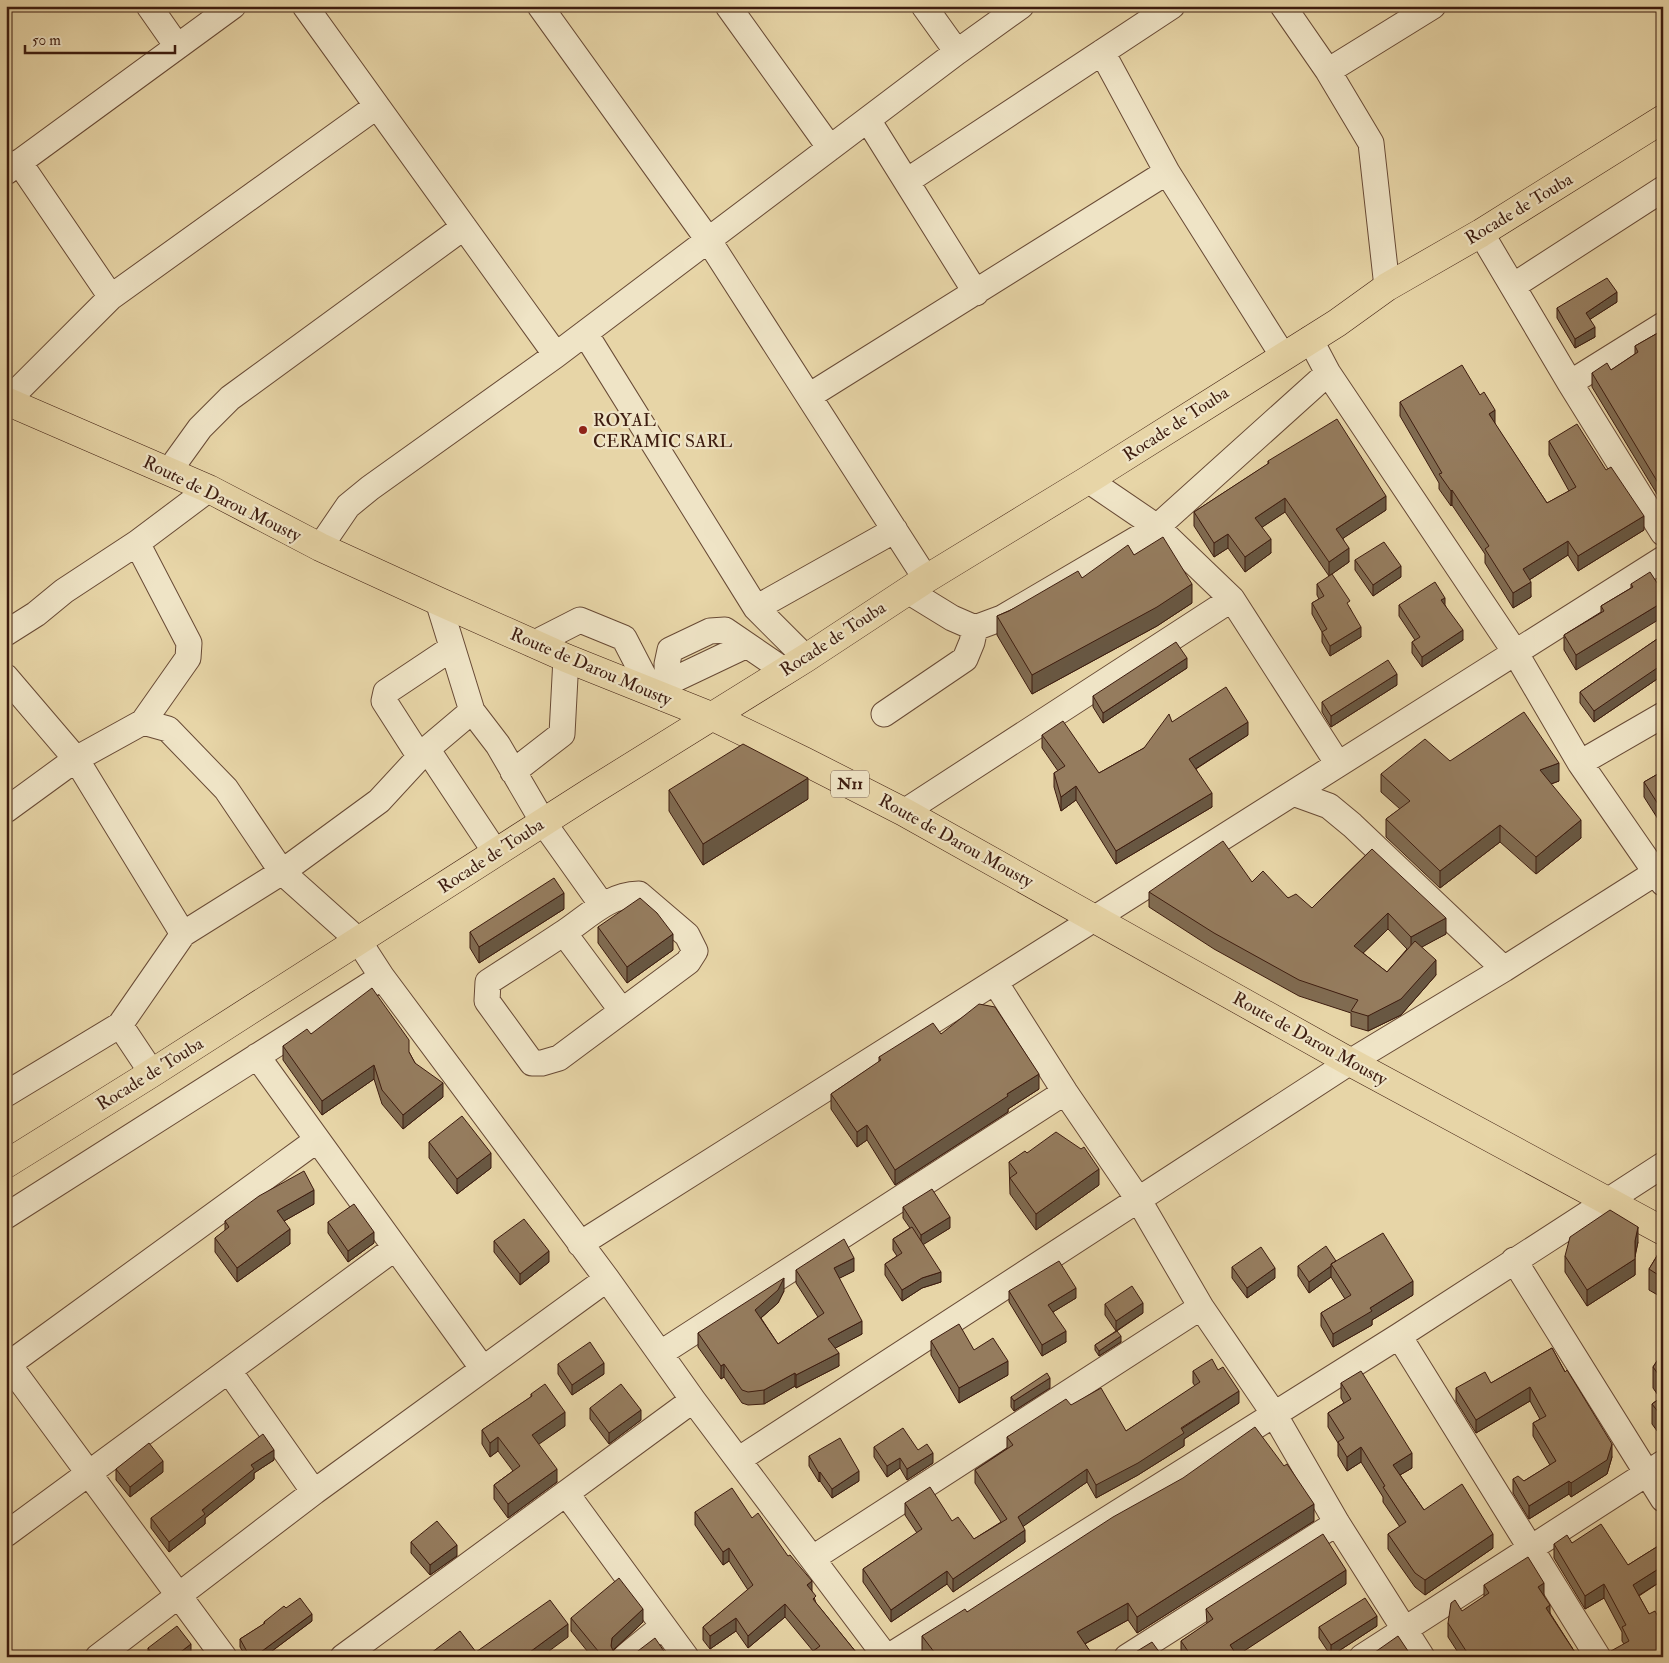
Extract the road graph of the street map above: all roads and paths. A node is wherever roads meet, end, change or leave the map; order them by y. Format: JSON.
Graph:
{"nodes":[{"id":1,"x":150,"y":6,"type":"edge"},
{"id":2,"x":233,"y":6,"type":"edge"},
{"id":3,"x":305,"y":6,"type":"edge"},
{"id":4,"x":540,"y":6,"type":"edge"},
{"id":5,"x":728,"y":6,"type":"edge"},
{"id":6,"x":924,"y":6,"type":"edge"},
{"id":7,"x":1021,"y":6,"type":"edge"},
{"id":8,"x":1172,"y":6,"type":"edge"},
{"id":9,"x":1282,"y":6,"type":"edge"},
{"id":10,"x":1433,"y":6,"type":"edge"},
{"id":11,"x":178,"y":46,"type":"junction"},
{"id":12,"x":957,"y":52,"type":"junction"},
{"id":13,"x":1102,"y":52,"type":"junction"},
{"id":14,"x":1328,"y":71,"type":"junction"},
{"id":15,"x":377,"y":106,"type":"junction"},
{"id":16,"x":1663,"y":119,"type":"edge"},
{"id":17,"x":868,"y":120,"type":"junction"},
{"id":18,"x":830,"y":148,"type":"junction"},
{"id":19,"x":12,"y":167,"type":"edge"},
{"id":20,"x":1167,"y":172,"type":"junction"},
{"id":21,"x":907,"y":181,"type":"junction"},
{"id":22,"x":1663,"y":189,"type":"edge"},
{"id":23,"x":464,"y":227,"type":"junction"},
{"id":24,"x":1481,"y":233,"type":"junction"},
{"id":25,"x":709,"y":241,"type":"junction"},
{"id":26,"x":1513,"y":286,"type":"junction"},
{"id":27,"x":1386,"y":287,"type":"junction"},
{"id":28,"x":976,"y":294,"type":"junction"},
{"id":29,"x":111,"y":297,"type":"junction"},
{"id":30,"x":1663,"y":325,"type":"edge"},
{"id":31,"x":585,"y":333,"type":"junction"},
{"id":32,"x":1310,"y":339,"type":"junction"},
{"id":33,"x":556,"y":355,"type":"junction"},
{"id":34,"x":1283,"y":356,"type":"junction"},
{"id":35,"x":1328,"y":373,"type":"junction"},
{"id":36,"x":1570,"y":383,"type":"junction"},
{"id":37,"x":809,"y":396,"type":"junction"},
{"id":38,"x":7,"y":402,"type":"edge"},
{"id":39,"x":169,"y":471,"type":"junction"},
{"id":40,"x":1088,"y":480,"type":"junction"},
{"id":41,"x":209,"y":489,"type":"junction"},
{"id":42,"x":1158,"y":527,"type":"junction"},
{"id":43,"x":895,"y":530,"type":"junction"},
{"id":44,"x":1663,"y":533,"type":"edge"},
{"id":45,"x":137,"y":543,"type":"junction"},
{"id":46,"x":320,"y":547,"type":"junction"},
{"id":47,"x":1663,"y":559,"type":"edge"},
{"id":48,"x":917,"y":585,"type":"junction"},
{"id":49,"x":1232,"y":599,"type":"junction"},
{"id":50,"x":438,"y":601,"type":"junction"},
{"id":51,"x":756,"y":608,"type":"junction"},
{"id":52,"x":975,"y":628,"type":"junction"},
{"id":53,"x":6,"y":633,"type":"edge"},
{"id":54,"x":533,"y":644,"type":"junction"},
{"id":55,"x":452,"y":648,"type":"junction"},
{"id":56,"x":1515,"y":652,"type":"junction"},
{"id":57,"x":566,"y":658,"type":"junction"},
{"id":58,"x":796,"y":664,"type":"junction"},
{"id":59,"x":6,"y":677,"type":"edge"},
{"id":60,"x":662,"y":691,"type":"junction"},
{"id":61,"x":472,"y":711,"type":"junction"},
{"id":62,"x":884,"y":714,"type":"dead end"},
{"id":63,"x":1663,"y":715,"type":"edge"},
{"id":64,"x":711,"y":716,"type":"junction"},
{"id":65,"x":143,"y":722,"type":"junction"},
{"id":66,"x":424,"y":753,"type":"junction"},
{"id":67,"x":76,"y":759,"type":"junction"},
{"id":68,"x":1580,"y":763,"type":"junction"},
{"id":69,"x":1338,"y":764,"type":"junction"},
{"id":70,"x":513,"y":772,"type":"junction"},
{"id":71,"x":1294,"y":792,"type":"junction"},
{"id":72,"x":6,"y":810,"type":"edge"},
{"id":73,"x":904,"y":812,"type":"junction"},
{"id":74,"x":543,"y":822,"type":"junction"},
{"id":75,"x":496,"y":853,"type":"junction"},
{"id":76,"x":282,"y":872,"type":"junction"},
{"id":77,"x":1661,"y":875,"type":"edge"},
{"id":78,"x":602,"y":905,"type":"junction"},
{"id":79,"x":1096,"y":917,"type":"junction"},
{"id":80,"x":564,"y":933,"type":"junction"},
{"id":81,"x":183,"y":934,"type":"junction"},
{"id":82,"x":358,"y":940,"type":"junction"},
{"id":83,"x":1504,"y":969,"type":"junction"},
{"id":84,"x":382,"y":977,"type":"junction"},
{"id":85,"x":995,"y":982,"type":"junction"},
{"id":86,"x":622,"y":1012,"type":"junction"},
{"id":87,"x":120,"y":1025,"type":"junction"},
{"id":88,"x":256,"y":1056,"type":"junction"},
{"id":89,"x":1350,"y":1062,"type":"junction"},
{"id":90,"x":152,"y":1073,"type":"junction"},
{"id":91,"x":1065,"y":1092,"type":"junction"},
{"id":92,"x":6,"y":1094,"type":"edge"},
{"id":93,"x":317,"y":1140,"type":"junction"},
{"id":94,"x":6,"y":1164,"type":"edge"},
{"id":95,"x":1663,"y":1165,"type":"edge"},
{"id":96,"x":1138,"y":1199,"type":"junction"},
{"id":97,"x":1607,"y":1201,"type":"junction"},
{"id":98,"x":6,"y":1216,"type":"edge"},
{"id":99,"x":1663,"y":1232,"type":"edge"},
{"id":100,"x":580,"y":1244,"type":"junction"},
{"id":101,"x":395,"y":1248,"type":"junction"},
{"id":102,"x":1514,"y":1260,"type":"junction"},
{"id":103,"x":607,"y":1279,"type":"junction"},
{"id":104,"x":1201,"y":1308,"type":"junction"},
{"id":105,"x":1399,"y":1336,"type":"junction"},
{"id":106,"x":661,"y":1353,"type":"junction"},
{"id":107,"x":7,"y":1363,"type":"edge"},
{"id":108,"x":483,"y":1369,"type":"junction"},
{"id":109,"x":229,"y":1371,"type":"junction"},
{"id":110,"x":693,"y":1400,"type":"junction"},
{"id":111,"x":1274,"y":1414,"type":"junction"},
{"id":112,"x":738,"y":1460,"type":"junction"},
{"id":113,"x":1655,"y":1468,"type":"edge"},
{"id":114,"x":88,"y":1474,"type":"junction"},
{"id":115,"x":314,"y":1492,"type":"junction"},
{"id":116,"x":566,"y":1493,"type":"junction"},
{"id":117,"x":1663,"y":1499,"type":"edge"},
{"id":118,"x":1337,"y":1523,"type":"junction"},
{"id":119,"x":6,"y":1534,"type":"edge"},
{"id":120,"x":1530,"y":1550,"type":"junction"},
{"id":121,"x":813,"y":1558,"type":"junction"},
{"id":122,"x":179,"y":1595,"type":"junction"},
{"id":123,"x":664,"y":1626,"type":"junction"},
{"id":124,"x":1405,"y":1629,"type":"junction"},
{"id":125,"x":98,"y":1657,"type":"edge"},
{"id":126,"x":224,"y":1657,"type":"edge"},
{"id":127,"x":343,"y":1657,"type":"edge"},
{"id":128,"x":626,"y":1657,"type":"edge"},
{"id":129,"x":686,"y":1657,"type":"edge"},
{"id":130,"x":887,"y":1657,"type":"edge"},
{"id":131,"x":1127,"y":1657,"type":"edge"},
{"id":132,"x":1362,"y":1657,"type":"edge"},
{"id":133,"x":1422,"y":1657,"type":"edge"},
{"id":134,"x":1598,"y":1657,"type":"edge"}],
"edges":[{"from":1,"to":11,"type":"street"},
{"from":2,"to":11,"type":"street"},
{"from":3,"to":15,"type":"street"},
{"from":4,"to":25,"type":"street"},
{"from":5,"to":18,"type":"street"},
{"from":6,"to":12,"type":"street"},
{"from":7,"to":12,"type":"street"},
{"from":8,"to":13,"type":"street"},
{"from":9,"to":14,"type":"street"},
{"from":10,"to":14,"type":"street"},
{"from":11,"to":19,"type":"street"},
{"from":12,"to":17,"type":"street"},
{"from":13,"to":20,"type":"street"},
{"from":13,"to":21,"type":"street"},
{"from":14,"to":27,"type":"street"},
{"from":15,"to":23,"type":"street"},
{"from":15,"to":29,"type":"street"},
{"from":16,"to":24,"type":"main road","name":"Rocade de Touba"},
{"from":17,"to":18,"type":"street"},
{"from":17,"to":21,"type":"street"},
{"from":18,"to":25,"type":"street"},
{"from":19,"to":29,"type":"street"},
{"from":20,"to":28,"type":"street"},
{"from":20,"to":34,"type":"street"},
{"from":21,"to":28,"type":"street"},
{"from":22,"to":26,"type":"street"},
{"from":23,"to":33,"type":"street"},
{"from":23,"to":39,"type":"street"},
{"from":24,"to":26,"type":"street"},
{"from":24,"to":27,"type":"main road","name":"Rocade de Touba"},
{"from":25,"to":31,"type":"street"},
{"from":25,"to":37,"type":"street"},
{"from":26,"to":36,"type":"street"},
{"from":27,"to":32,"type":"main road","name":"Rocade de Touba"},
{"from":28,"to":37,"type":"street"},
{"from":29,"to":38,"type":"street"},
{"from":30,"to":36,"type":"street"},
{"from":31,"to":33,"type":"street"},
{"from":31,"to":51,"type":"street"},
{"from":32,"to":34,"type":"main road","name":"Rocade de Touba"},
{"from":32,"to":35,"type":"street"},
{"from":33,"to":46,"type":"street"},
{"from":34,"to":40,"type":"main road","name":"Rocade de Touba"},
{"from":35,"to":42,"type":"street"},
{"from":35,"to":56,"type":"street"},
{"from":36,"to":44,"type":"street"},
{"from":37,"to":43,"type":"street"},
{"from":38,"to":39,"type":"main road","name":"Route de Darou Mousty","number":"N11"},
{"from":39,"to":41,"type":"main road","name":"Route de Darou Mousty","number":"N11"},
{"from":40,"to":42,"type":"street"},
{"from":40,"to":48,"type":"main road","name":"Rocade de Touba"},
{"from":41,"to":45,"type":"street"},
{"from":41,"to":46,"type":"main road","name":"Route de Darou Mousty","number":"N11"},
{"from":42,"to":49,"type":"street"},
{"from":42,"to":52,"type":"street"},
{"from":43,"to":48,"type":"street"},
{"from":43,"to":51,"type":"street"},
{"from":45,"to":53,"type":"street"},
{"from":45,"to":65,"type":"street"},
{"from":46,"to":50,"type":"main road","name":"Route de Darou Mousty","number":"N11"},
{"from":47,"to":56,"type":"street"},
{"from":48,"to":52,"type":"street"},
{"from":48,"to":58,"type":"main road","name":"Rocade de Touba"},
{"from":49,"to":69,"type":"street"},
{"from":49,"to":73,"type":"street"},
{"from":50,"to":54,"type":"main road","name":"Route de Darou Mousty","number":"N11"},
{"from":50,"to":55,"type":"street"},
{"from":51,"to":58,"type":"street"},
{"from":52,"to":62,"type":"street"},
{"from":54,"to":57,"type":"main road","name":"Route de Darou Mousty","number":"N11"},
{"from":54,"to":60,"type":"street"},
{"from":55,"to":61,"type":"street"},
{"from":55,"to":66,"type":"street"},
{"from":56,"to":68,"type":"street"},
{"from":56,"to":69,"type":"street"},
{"from":57,"to":60,"type":"main road","name":"Route de Darou Mousty","number":"N11"},
{"from":57,"to":70,"type":"street"},
{"from":58,"to":60,"type":"street"},
{"from":58,"to":64,"type":"main road","name":"Rocade de Touba"},
{"from":59,"to":67,"type":"street"},
{"from":60,"to":64,"type":"main road","name":"Route de Darou Mousty","number":"N11"},
{"from":61,"to":66,"type":"street"},
{"from":61,"to":70,"type":"street"},
{"from":63,"to":68,"type":"street"},
{"from":64,"to":73,"type":"main road","name":"Route de Darou Mousty","number":"N11"},
{"from":64,"to":74,"type":"main road","name":"Rocade de Touba"},
{"from":65,"to":67,"type":"street"},
{"from":65,"to":76,"type":"street"},
{"from":66,"to":75,"type":"street"},
{"from":66,"to":76,"type":"street"},
{"from":67,"to":72,"type":"street"},
{"from":67,"to":81,"type":"street"},
{"from":68,"to":77,"type":"street"},
{"from":69,"to":71,"type":"street"},
{"from":70,"to":74,"type":"street"},
{"from":71,"to":79,"type":"street"},
{"from":71,"to":83,"type":"street"},
{"from":73,"to":79,"type":"main road","name":"Route de Darou Mousty","number":"N11"},
{"from":74,"to":75,"type":"main road","name":"Rocade de Touba"},
{"from":74,"to":78,"type":"street"},
{"from":75,"to":82,"type":"main road","name":"Rocade de Touba"},
{"from":76,"to":81,"type":"street"},
{"from":76,"to":82,"type":"street"},
{"from":77,"to":83,"type":"street"},
{"from":78,"to":80,"type":"street"},
{"from":78,"to":86,"type":"street"},
{"from":79,"to":85,"type":"street"},
{"from":79,"to":89,"type":"main road","name":"Route de Darou Mousty","number":"N11"},
{"from":80,"to":86,"type":"street"},
{"from":80,"to":86,"type":"street"},
{"from":81,"to":87,"type":"street"},
{"from":82,"to":84,"type":"street"},
{"from":82,"to":90,"type":"main road","name":"Rocade de Touba"},
{"from":83,"to":89,"type":"street"},
{"from":84,"to":88,"type":"street"},
{"from":84,"to":100,"type":"street"},
{"from":85,"to":91,"type":"street"},
{"from":85,"to":100,"type":"street"},
{"from":87,"to":90,"type":"street"},
{"from":87,"to":92,"type":"street"},
{"from":88,"to":93,"type":"street"},
{"from":88,"to":98,"type":"street"},
{"from":89,"to":96,"type":"street"},
{"from":89,"to":97,"type":"main road","name":"Route de Darou Mousty","number":"N11"},
{"from":90,"to":94,"type":"main road","name":"Rocade de Touba"},
{"from":91,"to":96,"type":"street"},
{"from":91,"to":106,"type":"street"},
{"from":93,"to":101,"type":"street"},
{"from":93,"to":107,"type":"street"},
{"from":95,"to":97,"type":"street"},
{"from":96,"to":104,"type":"street"},
{"from":96,"to":112,"type":"street"},
{"from":97,"to":99,"type":"main road","name":"Route de Darou Mousty","number":"N11"},
{"from":97,"to":102,"type":"street"},
{"from":100,"to":103,"type":"street"},
{"from":101,"to":108,"type":"street"},
{"from":101,"to":109,"type":"street"},
{"from":102,"to":105,"type":"street"},
{"from":102,"to":113,"type":"street"},
{"from":103,"to":106,"type":"street"},
{"from":103,"to":108,"type":"street"},
{"from":104,"to":111,"type":"street"},
{"from":104,"to":121,"type":"street"},
{"from":105,"to":111,"type":"street"},
{"from":105,"to":120,"type":"street"},
{"from":106,"to":110,"type":"street"},
{"from":107,"to":114,"type":"street"},
{"from":108,"to":115,"type":"street"},
{"from":109,"to":114,"type":"street"},
{"from":109,"to":115,"type":"street"},
{"from":110,"to":112,"type":"street"},
{"from":110,"to":116,"type":"street"},
{"from":111,"to":118,"type":"street"},
{"from":111,"to":130,"type":"street"},
{"from":112,"to":121,"type":"street"},
{"from":113,"to":117,"type":"street"},
{"from":113,"to":120,"type":"street"},
{"from":114,"to":119,"type":"street"},
{"from":114,"to":122,"type":"street"},
{"from":115,"to":122,"type":"street"},
{"from":116,"to":123,"type":"street"},
{"from":116,"to":127,"type":"street"},
{"from":118,"to":124,"type":"street"},
{"from":118,"to":131,"type":"street"},
{"from":120,"to":124,"type":"street"},
{"from":120,"to":134,"type":"street"},
{"from":121,"to":130,"type":"street"},
{"from":122,"to":125,"type":"street"},
{"from":122,"to":126,"type":"street"},
{"from":123,"to":128,"type":"street"},
{"from":123,"to":129,"type":"street"},
{"from":124,"to":132,"type":"street"},
{"from":124,"to":133,"type":"street"}]}
